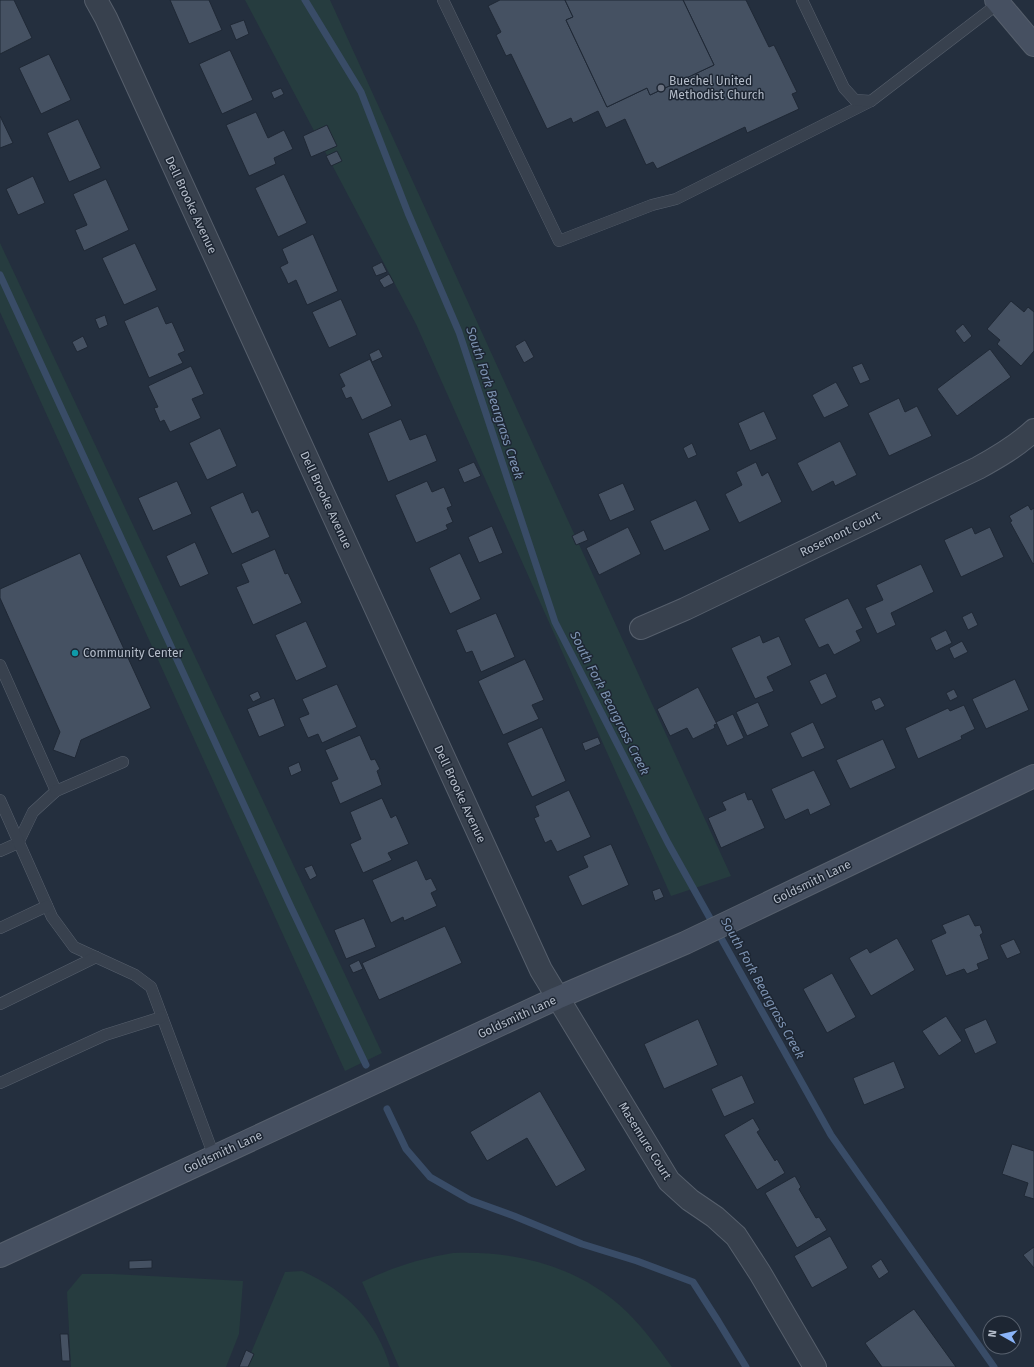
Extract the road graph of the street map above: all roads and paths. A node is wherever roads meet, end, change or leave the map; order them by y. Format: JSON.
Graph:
{"nodes":[{"id":1,"x":96,"y":0,"type":"edge"},
{"id":2,"x":443,"y":0,"type":"edge"},
{"id":3,"x":802,"y":0,"type":"edge"},
{"id":4,"x":1000,"y":1,"type":"edge"},
{"id":5,"x":1034,"y":45,"type":"edge"},
{"id":6,"x":871,"y":101,"type":"junction"},
{"id":7,"x":1034,"y":430,"type":"edge"},
{"id":8,"x":641,"y":628,"type":"dead end"},
{"id":9,"x":0,"y":665,"type":"edge"},
{"id":10,"x":123,"y":762,"type":"dead end"},
{"id":11,"x":1034,"y":776,"type":"edge"},
{"id":12,"x":56,"y":791,"type":"junction"},
{"id":13,"x":0,"y":800,"type":"edge"},
{"id":14,"x":18,"y":843,"type":"junction"},
{"id":15,"x":0,"y":851,"type":"edge"},
{"id":16,"x":47,"y":906,"type":"junction"},
{"id":17,"x":0,"y":928,"type":"edge"},
{"id":18,"x":96,"y":957,"type":"junction"},
{"id":19,"x":557,"y":998,"type":"junction"},
{"id":20,"x":0,"y":1004,"type":"edge"},
{"id":21,"x":162,"y":1017,"type":"junction"},
{"id":22,"x":0,"y":1083,"type":"edge"},
{"id":23,"x":214,"y":1156,"type":"junction"},
{"id":24,"x":0,"y":1256,"type":"edge"},
{"id":25,"x":815,"y":1367,"type":"edge"}],
"edges":[{"from":1,"to":19,"type":"street","name":"Dell Brooke Avenue"},
{"from":2,"to":6,"type":"lane"},
{"from":3,"to":6,"type":"lane"},
{"from":4,"to":5,"type":"street"},
{"from":4,"to":6,"type":"lane"},
{"from":7,"to":8,"type":"street","name":"Rosemont Court"},
{"from":9,"to":12,"type":"lane"},
{"from":10,"to":12,"type":"lane"},
{"from":11,"to":19,"type":"street","name":"Goldsmith Lane"},
{"from":12,"to":14,"type":"lane"},
{"from":13,"to":14,"type":"lane"},
{"from":14,"to":15,"type":"lane"},
{"from":14,"to":16,"type":"lane"},
{"from":16,"to":17,"type":"lane"},
{"from":16,"to":18,"type":"lane"},
{"from":18,"to":20,"type":"lane"},
{"from":18,"to":21,"type":"lane"},
{"from":19,"to":23,"type":"street","name":"Goldsmith Lane"},
{"from":19,"to":25,"type":"street","name":"Masemure Court"},
{"from":21,"to":22,"type":"lane"},
{"from":21,"to":23,"type":"lane"},
{"from":23,"to":24,"type":"street","name":"Goldsmith Lane"}]}
